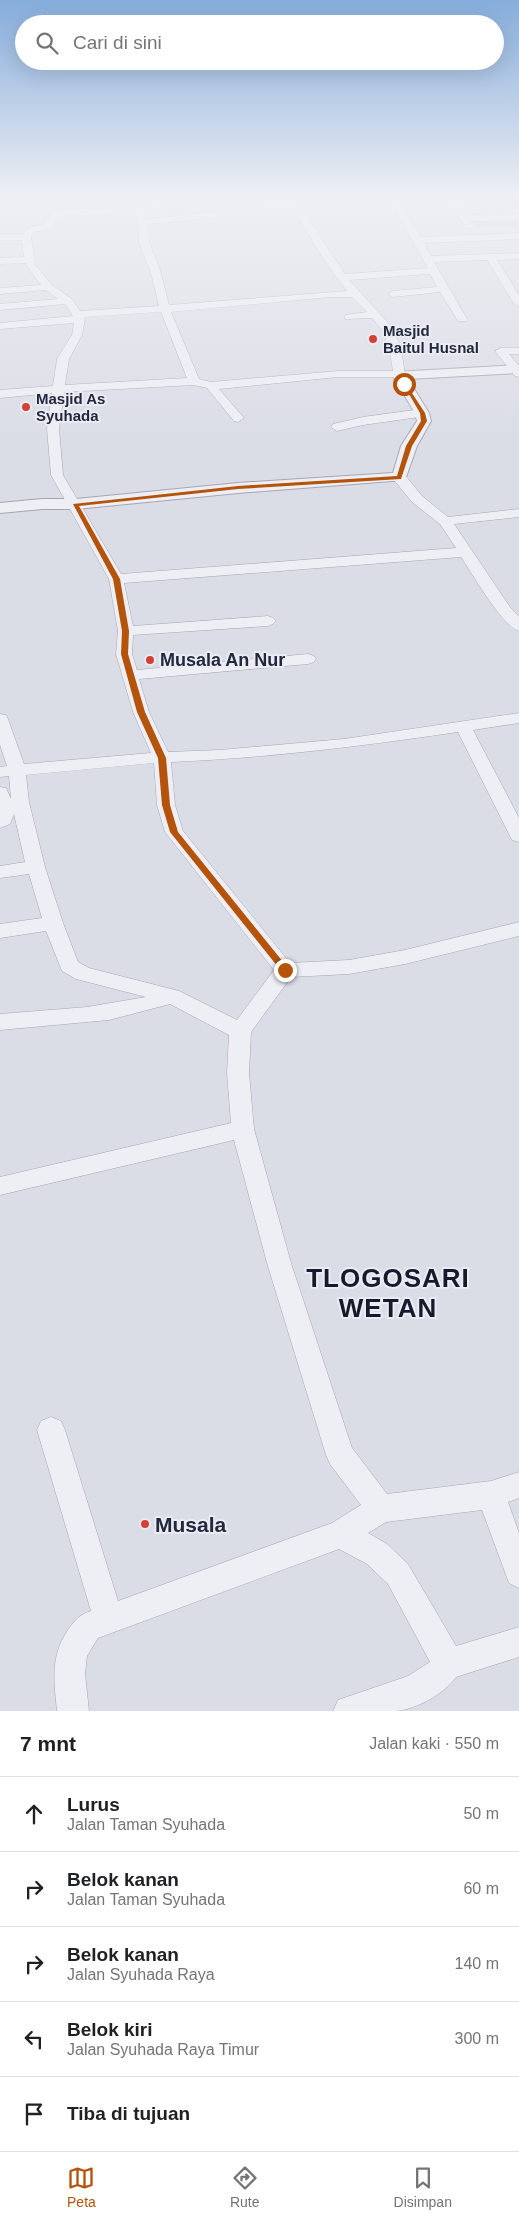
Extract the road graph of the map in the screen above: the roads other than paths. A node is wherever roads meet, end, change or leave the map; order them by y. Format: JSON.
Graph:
{"nodes":[{"id":1,"x":42,"y":280,"type":"edge"},
{"id":2,"x":158,"y":280,"type":"edge"},
{"id":3,"x":344,"y":280,"type":"edge"},
{"id":4,"x":438,"y":280,"type":"edge"},
{"id":5,"x":508,"y":280,"type":"edge"},
{"id":6,"x":48,"y":287,"type":"junction"},
{"id":7,"x":443,"y":289,"type":"junction"},
{"id":8,"x":0,"y":291,"type":"edge"},
{"id":9,"x":355,"y":294,"type":"junction"},
{"id":10,"x":393,"y":294,"type":"dead end"},
{"id":11,"x":517,"y":298,"type":"edge"},
{"id":12,"x":68,"y":301,"type":"junction"},
{"id":13,"x":0,"y":307,"type":"edge"},
{"id":14,"x":165,"y":309,"type":"junction"},
{"id":15,"x":376,"y":314,"type":"junction"},
{"id":16,"x":79,"y":317,"type":"junction"},
{"id":17,"x":349,"y":318,"type":"dead end"},
{"id":18,"x":462,"y":319,"type":"dead end"},
{"id":19,"x":0,"y":326,"type":"edge"},
{"id":20,"x":519,"y":351,"type":"edge"},
{"id":21,"x":518,"y":371,"type":"edge"},
{"id":22,"x":399,"y":374,"type":"junction"},
{"id":23,"x":194,"y":381,"type":"junction"},
{"id":24,"x":211,"y":386,"type":"junction"},
{"id":25,"x":58,"y":390,"type":"junction"},
{"id":26,"x":0,"y":394,"type":"edge"},
{"id":27,"x":422,"y":413,"type":"junction"},
{"id":28,"x":238,"y":418,"type":"dead end"},
{"id":29,"x":337,"y":427,"type":"dead end"},
{"id":30,"x":399,"y":477,"type":"junction"},
{"id":31,"x":76,"y":504,"type":"junction"},
{"id":32,"x":0,"y":508,"type":"edge"},
{"id":33,"x":519,"y":513,"type":"edge"},
{"id":34,"x":445,"y":521,"type":"junction"},
{"id":35,"x":466,"y":552,"type":"junction"},
{"id":36,"x":116,"y":579,"type":"junction"},
{"id":37,"x":268,"y":622,"type":"dead end"},
{"id":38,"x":519,"y":626,"type":"edge"},
{"id":39,"x":126,"y":631,"type":"junction"},
{"id":40,"x":308,"y":659,"type":"dead end"},
{"id":41,"x":130,"y":674,"type":"junction"},
{"id":42,"x":519,"y":718,"type":"edge"},
{"id":43,"x":0,"y":720,"type":"edge"},
{"id":44,"x":463,"y":726,"type":"junction"},
{"id":45,"x":162,"y":758,"type":"junction"},
{"id":46,"x":8,"y":771,"type":"edge"},
{"id":47,"x":0,"y":792,"type":"edge"},
{"id":48,"x":0,"y":822,"type":"edge"},
{"id":49,"x":519,"y":836,"type":"edge"},
{"id":50,"x":36,"y":867,"type":"junction"},
{"id":51,"x":0,"y":872,"type":"edge"},
{"id":52,"x":45,"y":924,"type":"junction"},
{"id":53,"x":519,"y":930,"type":"edge"},
{"id":54,"x":0,"y":931,"type":"edge"},
{"id":55,"x":285,"y":970,"type":"junction"},
{"id":56,"x":164,"y":998,"type":"junction"},
{"id":57,"x":0,"y":1022,"type":"edge"},
{"id":58,"x":240,"y":1031,"type":"junction"},
{"id":59,"x":243,"y":1129,"type":"junction"},
{"id":60,"x":0,"y":1186,"type":"edge"},
{"id":61,"x":50,"y":1430,"type":"dead end"},
{"id":62,"x":519,"y":1484,"type":"edge"},
{"id":63,"x":491,"y":1495,"type":"junction"},
{"id":64,"x":362,"y":1521,"type":"junction"},
{"id":65,"x":519,"y":1573,"type":"edge"},
{"id":66,"x":109,"y":1620,"type":"junction"},
{"id":67,"x":519,"y":1642,"type":"edge"},
{"id":68,"x":446,"y":1665,"type":"junction"},
{"id":69,"x":73,"y":1711,"type":"edge"},
{"id":70,"x":349,"y":1711,"type":"edge"}],
"edges":[{"from":1,"to":6,"type":"street"},
{"from":2,"to":14,"type":"street"},
{"from":3,"to":9,"type":"street"},
{"from":4,"to":7,"type":"street"},
{"from":5,"to":11,"type":"street"},
{"from":6,"to":8,"type":"street"},
{"from":6,"to":12,"type":"street"},
{"from":7,"to":10,"type":"street"},
{"from":7,"to":18,"type":"street"},
{"from":9,"to":14,"type":"street"},
{"from":9,"to":15,"type":"street"},
{"from":12,"to":13,"type":"street"},
{"from":12,"to":16,"type":"street"},
{"from":14,"to":16,"type":"street"},
{"from":14,"to":23,"type":"street"},
{"from":15,"to":17,"type":"street"},
{"from":15,"to":22,"type":"street"},
{"from":16,"to":19,"type":"street"},
{"from":16,"to":25,"type":"street"},
{"from":20,"to":21,"type":"street"},
{"from":21,"to":22,"type":"street"},
{"from":22,"to":24,"type":"street"},
{"from":22,"to":27,"type":"street"},
{"from":23,"to":24,"type":"street"},
{"from":23,"to":25,"type":"street"},
{"from":24,"to":28,"type":"street"},
{"from":25,"to":26,"type":"street"},
{"from":25,"to":31,"type":"street"},
{"from":27,"to":29,"type":"street"},
{"from":27,"to":30,"type":"street"},
{"from":30,"to":31,"type":"street"},
{"from":30,"to":34,"type":"street"},
{"from":31,"to":32,"type":"street"},
{"from":31,"to":36,"type":"street"},
{"from":33,"to":34,"type":"street"},
{"from":34,"to":35,"type":"street"},
{"from":35,"to":36,"type":"street"},
{"from":35,"to":38,"type":"street"},
{"from":36,"to":39,"type":"street"},
{"from":37,"to":39,"type":"street"},
{"from":39,"to":41,"type":"street"},
{"from":40,"to":41,"type":"street"},
{"from":41,"to":45,"type":"street"},
{"from":42,"to":44,"type":"street"},
{"from":43,"to":46,"type":"street"},
{"from":44,"to":45,"type":"street"},
{"from":44,"to":49,"type":"street"},
{"from":45,"to":46,"type":"street"},
{"from":45,"to":55,"type":"street"},
{"from":46,"to":50,"type":"street"},
{"from":47,"to":48,"type":"street"},
{"from":50,"to":51,"type":"street"},
{"from":50,"to":52,"type":"street"},
{"from":52,"to":54,"type":"street"},
{"from":52,"to":56,"type":"street"},
{"from":53,"to":55,"type":"street"},
{"from":55,"to":58,"type":"street"},
{"from":56,"to":57,"type":"street"},
{"from":56,"to":58,"type":"street"},
{"from":58,"to":59,"type":"street"},
{"from":59,"to":60,"type":"street"},
{"from":59,"to":64,"type":"street"},
{"from":61,"to":66,"type":"street"},
{"from":62,"to":63,"type":"street"},
{"from":63,"to":64,"type":"street"},
{"from":63,"to":65,"type":"street"},
{"from":64,"to":66,"type":"street"},
{"from":64,"to":68,"type":"street"},
{"from":66,"to":69,"type":"street"},
{"from":67,"to":68,"type":"street"},
{"from":68,"to":70,"type":"street"}]}
